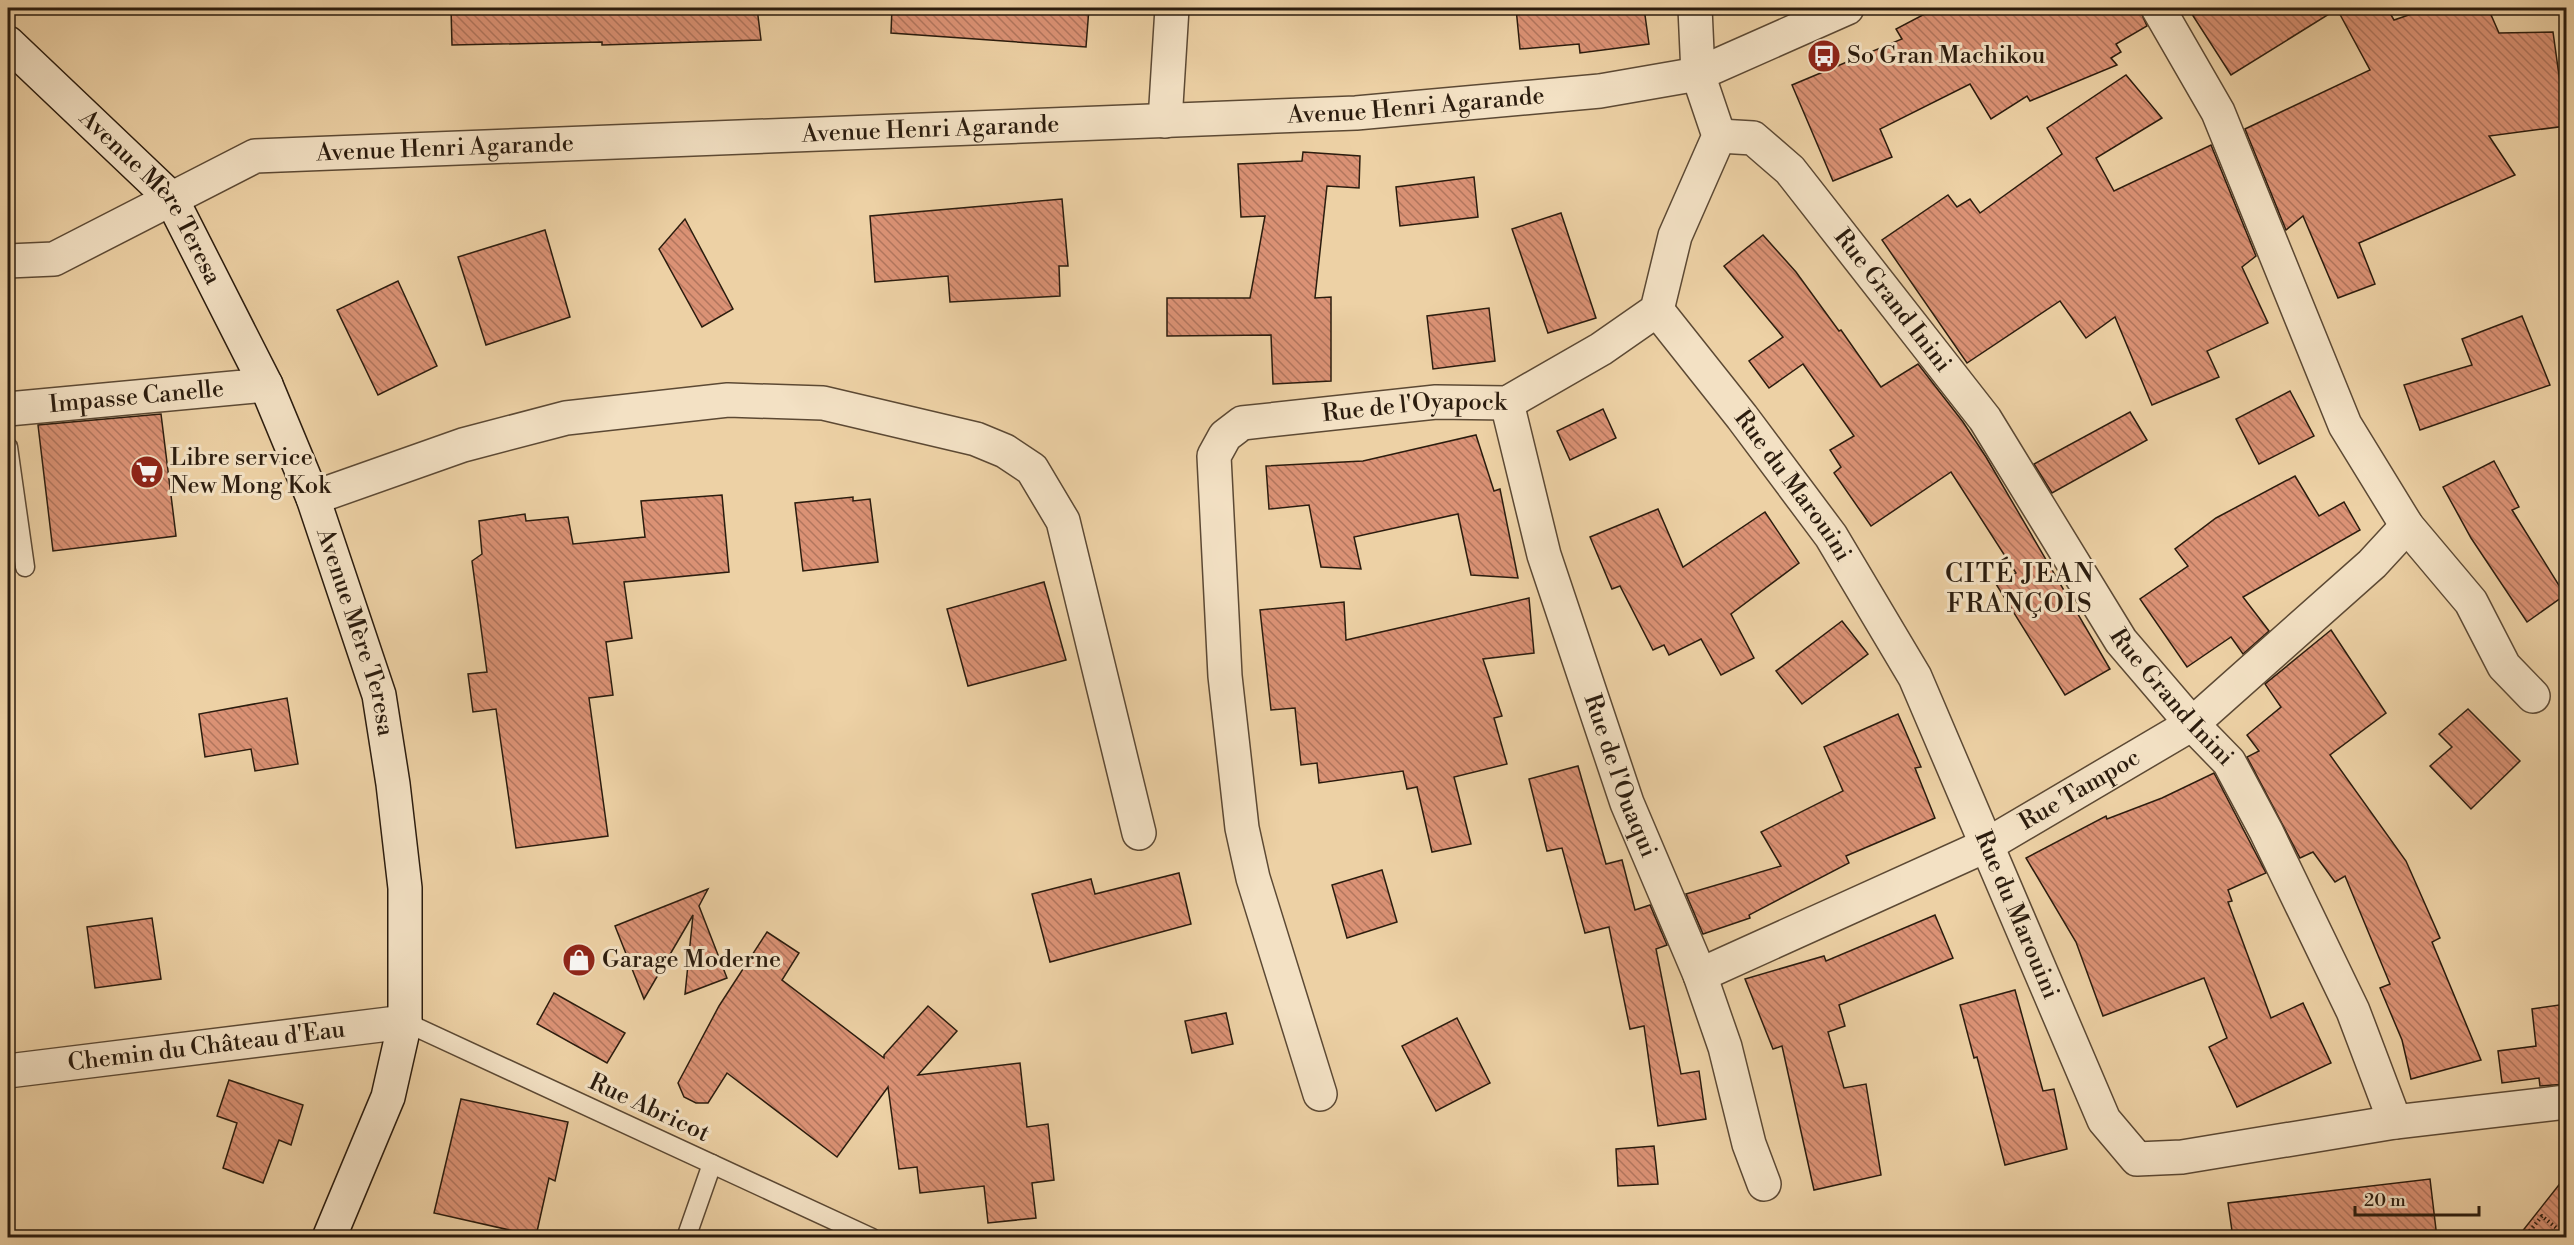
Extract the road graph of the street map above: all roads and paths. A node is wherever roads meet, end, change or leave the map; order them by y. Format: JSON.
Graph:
{"nodes":[{"id":1,"x":1172,"y":8,"type":"edge"},
{"id":2,"x":1695,"y":8,"type":"edge"},
{"id":3,"x":1847,"y":8,"type":"edge"},
{"id":4,"x":2158,"y":8,"type":"edge"},
{"id":5,"x":8,"y":43,"type":"edge"},
{"id":6,"x":1698,"y":74,"type":"junction"},
{"id":7,"x":1165,"y":122,"type":"junction"},
{"id":8,"x":1719,"y":135,"type":"junction"},
{"id":9,"x":171,"y":198,"type":"junction"},
{"id":10,"x":8,"y":261,"type":"edge"},
{"id":11,"x":1657,"y":310,"type":"junction"},
{"id":12,"x":266,"y":385,"type":"junction"},
{"id":13,"x":1507,"y":403,"type":"junction"},
{"id":14,"x":8,"y":409,"type":"edge"},
{"id":15,"x":8,"y":447,"type":"edge"},
{"id":16,"x":313,"y":498,"type":"junction"},
{"id":17,"x":2407,"y":526,"type":"junction"},
{"id":18,"x":25,"y":567,"type":"dead end"},
{"id":19,"x":2533,"y":696,"type":"dead end"},
{"id":20,"x":2192,"y":724,"type":"junction"},
{"id":21,"x":1139,"y":833,"type":"dead end"},
{"id":22,"x":1985,"y":846,"type":"junction"},
{"id":23,"x":1700,"y":975,"type":"junction"},
{"id":24,"x":405,"y":1022,"type":"junction"},
{"id":25,"x":8,"y":1071,"type":"edge"},
{"id":26,"x":1320,"y":1094,"type":"dead end"},
{"id":27,"x":2566,"y":1101,"type":"edge"},
{"id":28,"x":2395,"y":1122,"type":"junction"},
{"id":29,"x":712,"y":1164,"type":"junction"},
{"id":30,"x":1764,"y":1184,"type":"dead end"},
{"id":31,"x":2566,"y":1236,"type":"edge"},
{"id":32,"x":329,"y":1238,"type":"edge"},
{"id":33,"x":686,"y":1238,"type":"edge"},
{"id":34,"x":872,"y":1238,"type":"edge"},
{"id":35,"x":2434,"y":1238,"type":"edge"},
{"id":36,"x":2489,"y":1238,"type":"edge"},
{"id":37,"x":2524,"y":1238,"type":"edge"}],
"edges":[{"from":1,"to":7,"type":"street"},
{"from":2,"to":6,"type":"street"},
{"from":3,"to":6,"type":"street","name":"Avenue Henri Agarande"},
{"from":4,"to":17,"type":"street"},
{"from":5,"to":9,"type":"street","name":"Avenue Mère Teresa"},
{"from":6,"to":7,"type":"street","name":"Avenue Henri Agarande"},
{"from":6,"to":8,"type":"street"},
{"from":7,"to":9,"type":"street","name":"Avenue Henri Agarande"},
{"from":8,"to":11,"type":"street"},
{"from":8,"to":20,"type":"street","name":"Rue Grand Inini"},
{"from":9,"to":10,"type":"street","name":"Avenue Henri Agarande"},
{"from":9,"to":12,"type":"street","name":"Avenue Mère Teresa"},
{"from":11,"to":13,"type":"street","name":"Rue de l'Oyapock"},
{"from":11,"to":22,"type":"street","name":"Rue du Marouini"},
{"from":12,"to":14,"type":"street","name":"Impasse Canelle"},
{"from":12,"to":16,"type":"street","name":"Avenue Mère Teresa"},
{"from":13,"to":23,"type":"street","name":"Rue de l'Ouaqui"},
{"from":13,"to":26,"type":"street","name":"Rue de l'Oyapock"},
{"from":15,"to":18,"type":"lane"},
{"from":16,"to":21,"type":"street"},
{"from":16,"to":24,"type":"street","name":"Avenue Mère Teresa"},
{"from":17,"to":19,"type":"street"},
{"from":17,"to":20,"type":"street","name":"Rue Tampoc"},
{"from":20,"to":22,"type":"street","name":"Rue Tampoc"},
{"from":20,"to":28,"type":"street","name":"Rue Grand Inini"},
{"from":22,"to":23,"type":"street","name":"Rue Tampoc"},
{"from":22,"to":28,"type":"street","name":"Rue du Marouini"},
{"from":23,"to":30,"type":"street","name":"Rue de l'Ouaqui"},
{"from":24,"to":25,"type":"street","name":"Chemin du Château d'Eau"},
{"from":24,"to":29,"type":"lane","name":"Rue Abricot"},
{"from":24,"to":32,"type":"street","name":"Avenue Mère Teresa"},
{"from":27,"to":28,"type":"street","name":"Rue du Marouini"},
{"from":29,"to":33,"type":"lane"},
{"from":29,"to":34,"type":"lane","name":"Rue Abricot"},
{"from":31,"to":37,"type":"path"},
{"from":35,"to":36,"type":"path"}]}
